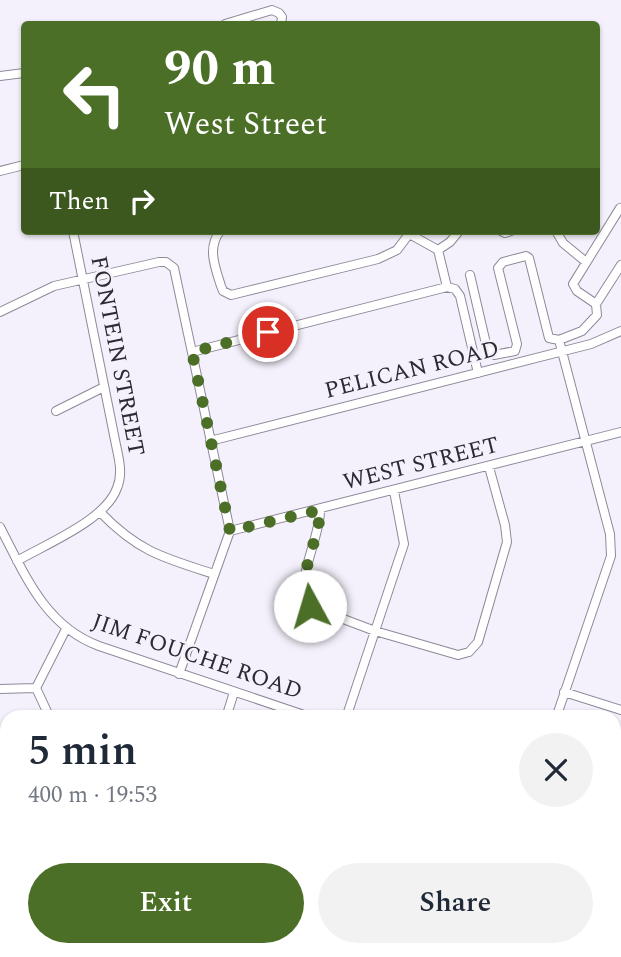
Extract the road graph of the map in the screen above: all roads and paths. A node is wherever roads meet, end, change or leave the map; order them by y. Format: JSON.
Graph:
{"nodes":[{"id":1,"x":237,"y":21,"type":"edge"},
{"id":2,"x":281,"y":21,"type":"edge"},
{"id":3,"x":21,"y":73,"type":"edge"},
{"id":4,"x":0,"y":76,"type":"edge"},
{"id":5,"x":21,"y":167,"type":"edge"},
{"id":6,"x":0,"y":171,"type":"edge"},
{"id":7,"x":620,"y":208,"type":"edge"},
{"id":8,"x":74,"y":235,"type":"edge"},
{"id":9,"x":217,"y":235,"type":"edge"},
{"id":10,"x":406,"y":235,"type":"edge"},
{"id":11,"x":411,"y":235,"type":"edge"},
{"id":12,"x":456,"y":235,"type":"edge"},
{"id":13,"x":562,"y":235,"type":"edge"},
{"id":14,"x":438,"y":250,"type":"junction"},
{"id":15,"x":586,"y":262,"type":"junction"},
{"id":16,"x":621,"y":265,"type":"edge"},
{"id":17,"x":470,"y":275,"type":"dead end"},
{"id":18,"x":82,"y":279,"type":"junction"},
{"id":19,"x":447,"y":287,"type":"junction"},
{"id":20,"x":596,"y":304,"type":"junction"},
{"id":21,"x":1,"y":308,"type":"edge"},
{"id":22,"x":621,"y":331,"type":"edge"},
{"id":23,"x":559,"y":340,"type":"junction"},
{"id":24,"x":192,"y":352,"type":"junction"},
{"id":25,"x":561,"y":352,"type":"junction"},
{"id":26,"x":478,"y":373,"type":"junction"},
{"id":27,"x":104,"y":387,"type":"junction"},
{"id":28,"x":56,"y":411,"type":"dead end"},
{"id":29,"x":621,"y":432,"type":"edge"},
{"id":30,"x":209,"y":441,"type":"junction"},
{"id":31,"x":585,"y":441,"type":"junction"},
{"id":32,"x":489,"y":467,"type":"junction"},
{"id":33,"x":394,"y":491,"type":"junction"},
{"id":34,"x":320,"y":510,"type":"junction"},
{"id":35,"x":101,"y":513,"type":"junction"},
{"id":36,"x":0,"y":527,"type":"edge"},
{"id":37,"x":230,"y":531,"type":"junction"},
{"id":38,"x":17,"y":561,"type":"junction"},
{"id":39,"x":214,"y":574,"type":"junction"},
{"id":40,"x":66,"y":629,"type":"junction"},
{"id":41,"x":375,"y":631,"type":"junction"},
{"id":42,"x":179,"y":674,"type":"junction"},
{"id":43,"x":36,"y":688,"type":"junction"},
{"id":44,"x":0,"y":689,"type":"edge"},
{"id":45,"x":234,"y":692,"type":"junction"},
{"id":46,"x":564,"y":692,"type":"junction"},
{"id":47,"x":46,"y":710,"type":"edge"},
{"id":48,"x":228,"y":710,"type":"edge"},
{"id":49,"x":289,"y":710,"type":"edge"},
{"id":50,"x":349,"y":710,"type":"edge"},
{"id":51,"x":558,"y":710,"type":"edge"},
{"id":52,"x":621,"y":710,"type":"edge"}],
"edges":[{"from":1,"to":2,"type":"street"},
{"from":3,"to":4,"type":"street"},
{"from":5,"to":6,"type":"street"},
{"from":7,"to":15,"type":"street"},
{"from":8,"to":18,"type":"street","name":"FONTEIN STREET"},
{"from":9,"to":10,"type":"street"},
{"from":11,"to":14,"type":"street"},
{"from":12,"to":14,"type":"street"},
{"from":13,"to":15,"type":"street"},
{"from":14,"to":19,"type":"street"},
{"from":15,"to":20,"type":"street"},
{"from":16,"to":20,"type":"street"},
{"from":17,"to":23,"type":"street"},
{"from":18,"to":21,"type":"street"},
{"from":18,"to":24,"type":"street"},
{"from":18,"to":27,"type":"street","name":"FONTEIN STREET"},
{"from":19,"to":24,"type":"street"},
{"from":19,"to":26,"type":"street"},
{"from":20,"to":23,"type":"street"},
{"from":22,"to":25,"type":"street","name":"PELICAN ROAD"},
{"from":23,"to":25,"type":"street"},
{"from":24,"to":30,"type":"street"},
{"from":25,"to":26,"type":"street","name":"PELICAN ROAD"},
{"from":25,"to":31,"type":"street"},
{"from":26,"to":30,"type":"street","name":"PELICAN ROAD"},
{"from":27,"to":28,"type":"street"},
{"from":27,"to":35,"type":"street","name":"FONTEIN STREET"},
{"from":29,"to":31,"type":"street","name":"WEST STREET"},
{"from":30,"to":37,"type":"street"},
{"from":31,"to":32,"type":"street","name":"WEST STREET"},
{"from":31,"to":46,"type":"street"},
{"from":32,"to":33,"type":"street","name":"WEST STREET"},
{"from":32,"to":41,"type":"street"},
{"from":33,"to":34,"type":"street","name":"WEST STREET"},
{"from":33,"to":41,"type":"street"},
{"from":34,"to":37,"type":"street","name":"WEST STREET"},
{"from":34,"to":41,"type":"street"},
{"from":35,"to":38,"type":"street"},
{"from":35,"to":39,"type":"street"},
{"from":36,"to":38,"type":"street","name":"JIM FOUCHE ROAD"},
{"from":37,"to":39,"type":"street"},
{"from":38,"to":40,"type":"street","name":"JIM FOUCHE ROAD"},
{"from":39,"to":42,"type":"street"},
{"from":40,"to":42,"type":"street","name":"JIM FOUCHE ROAD"},
{"from":40,"to":43,"type":"street"},
{"from":41,"to":50,"type":"street"},
{"from":42,"to":45,"type":"street","name":"JIM FOUCHE ROAD"},
{"from":43,"to":44,"type":"street"},
{"from":43,"to":47,"type":"street"},
{"from":45,"to":48,"type":"street"},
{"from":45,"to":49,"type":"street","name":"JIM FOUCHE ROAD"},
{"from":46,"to":51,"type":"street"},
{"from":46,"to":52,"type":"street"}]}
